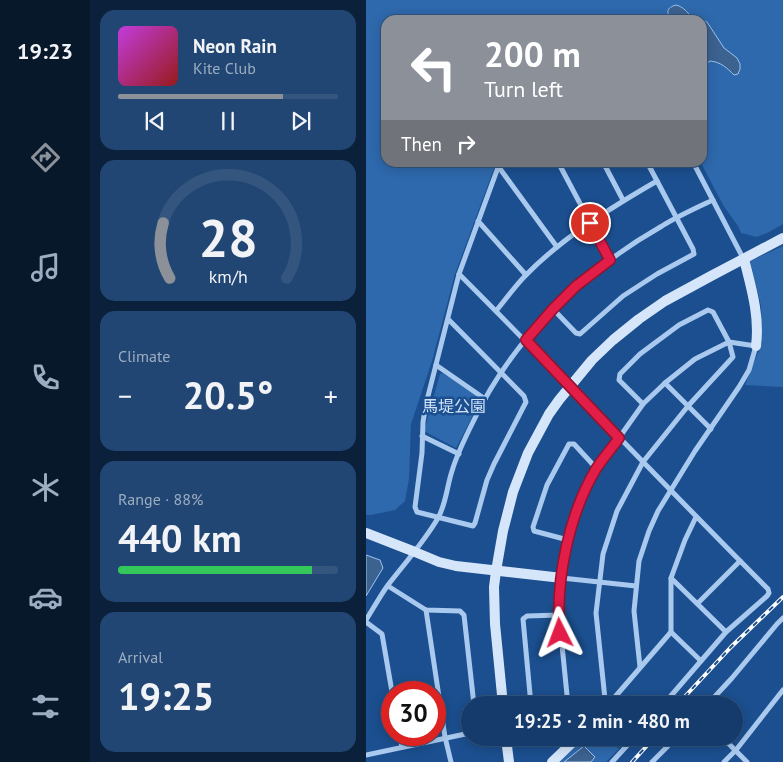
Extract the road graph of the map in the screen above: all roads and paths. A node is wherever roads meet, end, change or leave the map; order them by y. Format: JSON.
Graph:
{"nodes":[{"id":1,"x":498,"y":167,"type":"edge"},
{"id":2,"x":501,"y":167,"type":"edge"},
{"id":3,"x":561,"y":167,"type":"edge"},
{"id":4,"x":606,"y":167,"type":"edge"},
{"id":5,"x":650,"y":167,"type":"edge"},
{"id":6,"x":696,"y":167,"type":"edge"},
{"id":7,"x":657,"y":181,"type":"junction"},
{"id":8,"x":623,"y":200,"type":"junction"},
{"id":9,"x":713,"y":200,"type":"junction"},
{"id":10,"x":677,"y":218,"type":"junction"},
{"id":11,"x":478,"y":221,"type":"junction"},
{"id":12,"x":590,"y":223,"type":"junction"},
{"id":13,"x":783,"y":238,"type":"edge"},
{"id":14,"x":557,"y":247,"type":"junction"},
{"id":15,"x":744,"y":259,"type":"junction"},
{"id":16,"x":610,"y":260,"type":"junction"},
{"id":17,"x":459,"y":274,"type":"junction"},
{"id":18,"x":526,"y":275,"type":"junction"},
{"id":19,"x":553,"y":309,"type":"junction"},
{"id":20,"x":496,"y":311,"type":"junction"},
{"id":21,"x":448,"y":319,"type":"junction"},
{"id":22,"x":526,"y":340,"type":"junction"},
{"id":23,"x":729,"y":342,"type":"junction"},
{"id":24,"x":756,"y":346,"type":"junction"},
{"id":25,"x":436,"y":365,"type":"junction"},
{"id":26,"x":501,"y":372,"type":"junction"},
{"id":27,"x":664,"y":383,"type":"junction"},
{"id":28,"x":570,"y":387,"type":"junction"},
{"id":29,"x":485,"y":399,"type":"junction"},
{"id":30,"x":643,"y":404,"type":"junction"},
{"id":31,"x":688,"y":406,"type":"junction"},
{"id":32,"x":711,"y":429,"type":"junction"},
{"id":33,"x":422,"y":436,"type":"junction"},
{"id":34,"x":619,"y":438,"type":"junction"},
{"id":35,"x":459,"y":454,"type":"junction"},
{"id":36,"x":643,"y":462,"type":"junction"},
{"id":37,"x":597,"y":469,"type":"junction"},
{"id":38,"x":671,"y":491,"type":"junction"},
{"id":39,"x":438,"y":517,"type":"junction"},
{"id":40,"x":696,"y":517,"type":"junction"},
{"id":41,"x":366,"y":534,"type":"edge"},
{"id":42,"x":568,"y":540,"type":"junction"},
{"id":43,"x":415,"y":552,"type":"junction"},
{"id":44,"x":740,"y":561,"type":"junction"},
{"id":45,"x":496,"y":571,"type":"junction"},
{"id":46,"x":562,"y":578,"type":"junction"},
{"id":47,"x":671,"y":578,"type":"junction"},
{"id":48,"x":600,"y":582,"type":"junction"},
{"id":49,"x":388,"y":586,"type":"junction"},
{"id":50,"x":636,"y":586,"type":"junction"},
{"id":51,"x":698,"y":603,"type":"junction"},
{"id":52,"x":426,"y":610,"type":"junction"},
{"id":53,"x":559,"y":615,"type":"junction"},
{"id":54,"x":783,"y":618,"type":"edge"},
{"id":55,"x":366,"y":621,"type":"edge"},
{"id":56,"x":671,"y":632,"type":"junction"},
{"id":57,"x":726,"y":632,"type":"junction"},
{"id":58,"x":701,"y":661,"type":"junction"},
{"id":59,"x":640,"y":667,"type":"junction"},
{"id":60,"x":390,"y":681,"type":"edge"},
{"id":61,"x":437,"y":681,"type":"edge"},
{"id":62,"x":783,"y":690,"type":"edge"},
{"id":63,"x":473,"y":696,"type":"edge"},
{"id":64,"x":502,"y":696,"type":"edge"},
{"id":65,"x":530,"y":696,"type":"edge"},
{"id":66,"x":567,"y":696,"type":"edge"},
{"id":67,"x":605,"y":696,"type":"edge"},
{"id":68,"x":616,"y":696,"type":"edge"},
{"id":69,"x":671,"y":696,"type":"edge"},
{"id":70,"x":714,"y":696,"type":"edge"},
{"id":71,"x":461,"y":735,"type":"edge"},
{"id":72,"x":446,"y":738,"type":"edge"},
{"id":73,"x":446,"y":742,"type":"edge"},
{"id":74,"x":407,"y":746,"type":"edge"},
{"id":75,"x":507,"y":746,"type":"edge"},
{"id":76,"x":568,"y":746,"type":"edge"},
{"id":77,"x":627,"y":746,"type":"edge"},
{"id":78,"x":668,"y":746,"type":"edge"},
{"id":79,"x":731,"y":746,"type":"edge"},
{"id":80,"x":402,"y":747,"type":"joint"},
{"id":81,"x":736,"y":750,"type":"junction"},
{"id":82,"x":366,"y":755,"type":"edge"},
{"id":83,"x":451,"y":762,"type":"edge"},
{"id":84,"x":510,"y":762,"type":"edge"},
{"id":85,"x":552,"y":762,"type":"edge"},
{"id":86,"x":612,"y":762,"type":"edge"},
{"id":87,"x":652,"y":762,"type":"edge"},
{"id":88,"x":724,"y":762,"type":"edge"},
{"id":89,"x":747,"y":762,"type":"edge"}],
"edges":[{"from":1,"to":11,"type":"street"},
{"from":2,"to":14,"type":"street"},
{"from":3,"to":12,"type":"street"},
{"from":4,"to":8,"type":"street"},
{"from":5,"to":7,"type":"street"},
{"from":6,"to":9,"type":"street"},
{"from":7,"to":8,"type":"street"},
{"from":7,"to":10,"type":"street"},
{"from":8,"to":12,"type":"street"},
{"from":9,"to":10,"type":"street"},
{"from":9,"to":15,"type":"street"},
{"from":10,"to":16,"type":"street"},
{"from":10,"to":19,"type":"street"},
{"from":11,"to":17,"type":"street"},
{"from":11,"to":18,"type":"street"},
{"from":12,"to":14,"type":"street"},
{"from":12,"to":16,"type":"street"},
{"from":13,"to":15,"type":"street"},
{"from":14,"to":18,"type":"street"},
{"from":15,"to":24,"type":"street"},
{"from":15,"to":28,"type":"street"},
{"from":16,"to":19,"type":"street"},
{"from":17,"to":20,"type":"street"},
{"from":17,"to":21,"type":"street"},
{"from":18,"to":20,"type":"street"},
{"from":19,"to":22,"type":"street"},
{"from":20,"to":22,"type":"street"},
{"from":21,"to":25,"type":"street"},
{"from":21,"to":26,"type":"street"},
{"from":22,"to":26,"type":"street"},
{"from":22,"to":28,"type":"street"},
{"from":23,"to":24,"type":"street"},
{"from":23,"to":27,"type":"street"},
{"from":23,"to":30,"type":"street"},
{"from":23,"to":31,"type":"street"},
{"from":24,"to":32,"type":"street"},
{"from":25,"to":29,"type":"street"},
{"from":25,"to":33,"type":"street"},
{"from":26,"to":29,"type":"street"},
{"from":26,"to":39,"type":"street"},
{"from":27,"to":30,"type":"street"},
{"from":27,"to":31,"type":"street"},
{"from":28,"to":34,"type":"street"},
{"from":28,"to":45,"type":"street"},
{"from":29,"to":35,"type":"street"},
{"from":30,"to":34,"type":"street"},
{"from":31,"to":32,"type":"street"},
{"from":31,"to":36,"type":"street"},
{"from":32,"to":38,"type":"street"},
{"from":33,"to":35,"type":"street"},
{"from":33,"to":39,"type":"street"},
{"from":34,"to":36,"type":"street"},
{"from":34,"to":37,"type":"street"},
{"from":35,"to":39,"type":"street"},
{"from":36,"to":38,"type":"street"},
{"from":36,"to":48,"type":"street"},
{"from":37,"to":42,"type":"street"},
{"from":37,"to":42,"type":"street"},
{"from":38,"to":40,"type":"street"},
{"from":38,"to":50,"type":"street"},
{"from":39,"to":43,"type":"street"},
{"from":40,"to":44,"type":"street"},
{"from":40,"to":47,"type":"street"},
{"from":41,"to":43,"type":"street"},
{"from":42,"to":46,"type":"street"},
{"from":43,"to":45,"type":"street"},
{"from":43,"to":49,"type":"street"},
{"from":44,"to":51,"type":"street"},
{"from":44,"to":57,"type":"street"},
{"from":45,"to":46,"type":"street"},
{"from":45,"to":64,"type":"street"},
{"from":46,"to":48,"type":"street"},
{"from":46,"to":53,"type":"street"},
{"from":47,"to":51,"type":"street"},
{"from":47,"to":56,"type":"street"},
{"from":48,"to":50,"type":"street"},
{"from":48,"to":67,"type":"street"},
{"from":49,"to":52,"type":"street"},
{"from":49,"to":55,"type":"street"},
{"from":50,"to":59,"type":"street"},
{"from":51,"to":57,"type":"street"},
{"from":52,"to":61,"type":"street"},
{"from":52,"to":63,"type":"street"},
{"from":53,"to":65,"type":"street"},
{"from":53,"to":66,"type":"street"},
{"from":54,"to":70,"type":"street"},
{"from":55,"to":60,"type":"street"},
{"from":56,"to":58,"type":"street"},
{"from":56,"to":59,"type":"street"},
{"from":57,"to":58,"type":"street"},
{"from":58,"to":69,"type":"street"},
{"from":59,"to":68,"type":"street"},
{"from":62,"to":81,"type":"street"},
{"from":71,"to":72,"type":"street"},
{"from":73,"to":83,"type":"street"},
{"from":74,"to":80,"type":"street"},
{"from":75,"to":84,"type":"street"},
{"from":76,"to":85,"type":"street"},
{"from":77,"to":86,"type":"street"},
{"from":78,"to":87,"type":"street"},
{"from":79,"to":81,"type":"street"},
{"from":80,"to":82,"type":"street"},
{"from":81,"to":88,"type":"street"},
{"from":81,"to":89,"type":"street"}]}
